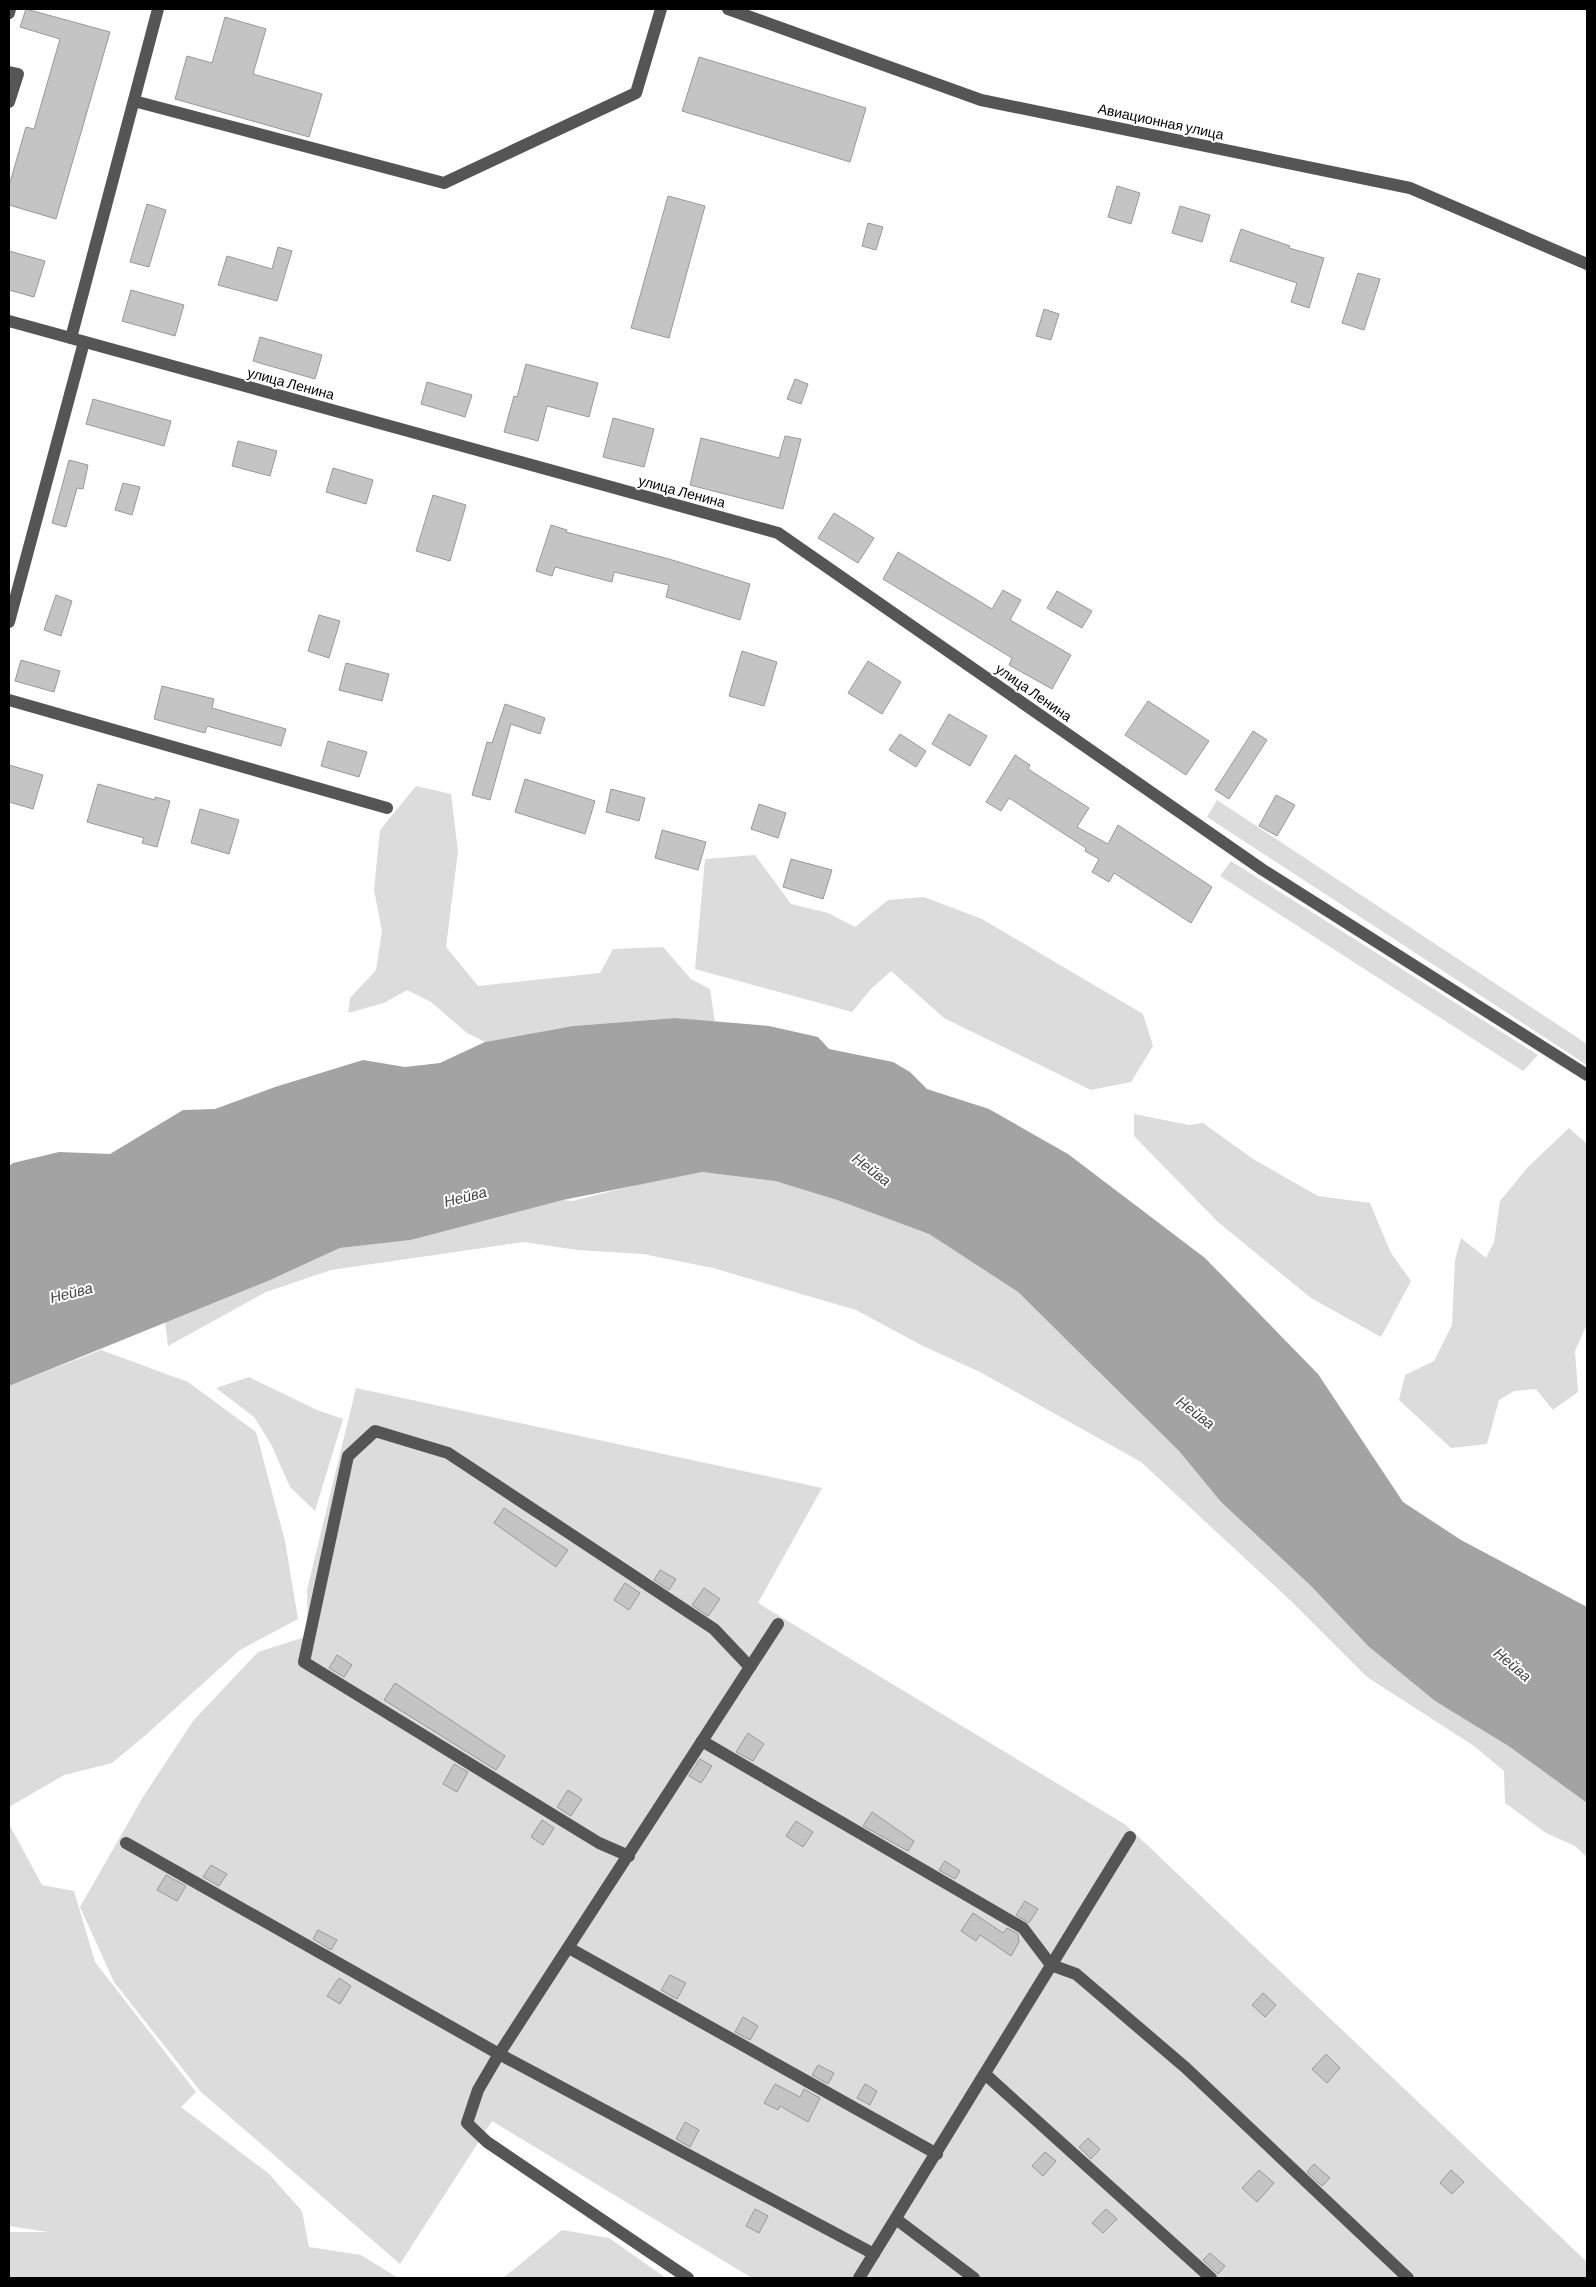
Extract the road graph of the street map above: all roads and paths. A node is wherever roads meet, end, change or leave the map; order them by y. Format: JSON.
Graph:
{"nodes":[{"id":1,"x":10,"y":9,"type":"edge"},
{"id":2,"x":158,"y":9,"type":"edge"},
{"id":3,"x":661,"y":9,"type":"edge"},
{"id":4,"x":728,"y":9,"type":"edge"},
{"id":5,"x":9,"y":13,"type":"edge"},
{"id":6,"x":9,"y":72,"type":"edge"},
{"id":7,"x":134,"y":101,"type":"junction"},
{"id":8,"x":9,"y":102,"type":"edge"},
{"id":9,"x":1587,"y":264,"type":"edge"},
{"id":10,"x":9,"y":321,"type":"edge"},
{"id":11,"x":71,"y":338,"type":"junction"},
{"id":12,"x":84,"y":342,"type":"junction"},
{"id":13,"x":11,"y":606,"type":"edge"},
{"id":14,"x":9,"y":622,"type":"edge"},
{"id":15,"x":9,"y":700,"type":"edge"},
{"id":16,"x":388,"y":808,"type":"dead end"},
{"id":17,"x":1587,"y":1075,"type":"edge"},
{"id":18,"x":778,"y":1624,"type":"dead end"},
{"id":19,"x":750,"y":1667,"type":"junction"},
{"id":20,"x":702,"y":1741,"type":"junction"},
{"id":21,"x":1130,"y":1837,"type":"dead end"},
{"id":22,"x":126,"y":1844,"type":"dead end"},
{"id":23,"x":629,"y":1856,"type":"junction"},
{"id":24,"x":569,"y":1948,"type":"junction"},
{"id":25,"x":1052,"y":1965,"type":"junction"},
{"id":26,"x":498,"y":2054,"type":"junction"},
{"id":27,"x":985,"y":2074,"type":"junction"},
{"id":28,"x":937,"y":2154,"type":"junction"},
{"id":29,"x":896,"y":2220,"type":"junction"},
{"id":30,"x":874,"y":2254,"type":"junction"},
{"id":31,"x":688,"y":2278,"type":"edge"},
{"id":32,"x":859,"y":2278,"type":"edge"},
{"id":33,"x":974,"y":2278,"type":"edge"},
{"id":34,"x":1211,"y":2278,"type":"edge"},
{"id":35,"x":1408,"y":2278,"type":"edge"}],
"edges":[{"from":1,"to":5,"type":"street"},
{"from":2,"to":7,"type":"street"},
{"from":3,"to":7,"type":"street"},
{"from":4,"to":9,"type":"street","name":"Авиационная улица"},
{"from":6,"to":8,"type":"street"},
{"from":7,"to":11,"type":"street"},
{"from":10,"to":11,"type":"street","name":"улица Ленина"},
{"from":11,"to":12,"type":"street","name":"улица Ленина"},
{"from":12,"to":13,"type":"street"},
{"from":12,"to":17,"type":"street","name":"улица Ленина"},
{"from":13,"to":14,"type":"street"},
{"from":15,"to":16,"type":"street"},
{"from":18,"to":19,"type":"street"},
{"from":19,"to":20,"type":"street"},
{"from":19,"to":23,"type":"street"},
{"from":20,"to":23,"type":"street"},
{"from":20,"to":25,"type":"street"},
{"from":21,"to":25,"type":"street"},
{"from":22,"to":26,"type":"street"},
{"from":23,"to":24,"type":"street"},
{"from":24,"to":26,"type":"street"},
{"from":24,"to":28,"type":"street"},
{"from":25,"to":27,"type":"street"},
{"from":25,"to":35,"type":"street"},
{"from":26,"to":30,"type":"street"},
{"from":26,"to":31,"type":"street"},
{"from":27,"to":28,"type":"street"},
{"from":27,"to":34,"type":"street"},
{"from":28,"to":29,"type":"street"},
{"from":29,"to":30,"type":"street"},
{"from":29,"to":33,"type":"street"},
{"from":30,"to":32,"type":"street"}]}
